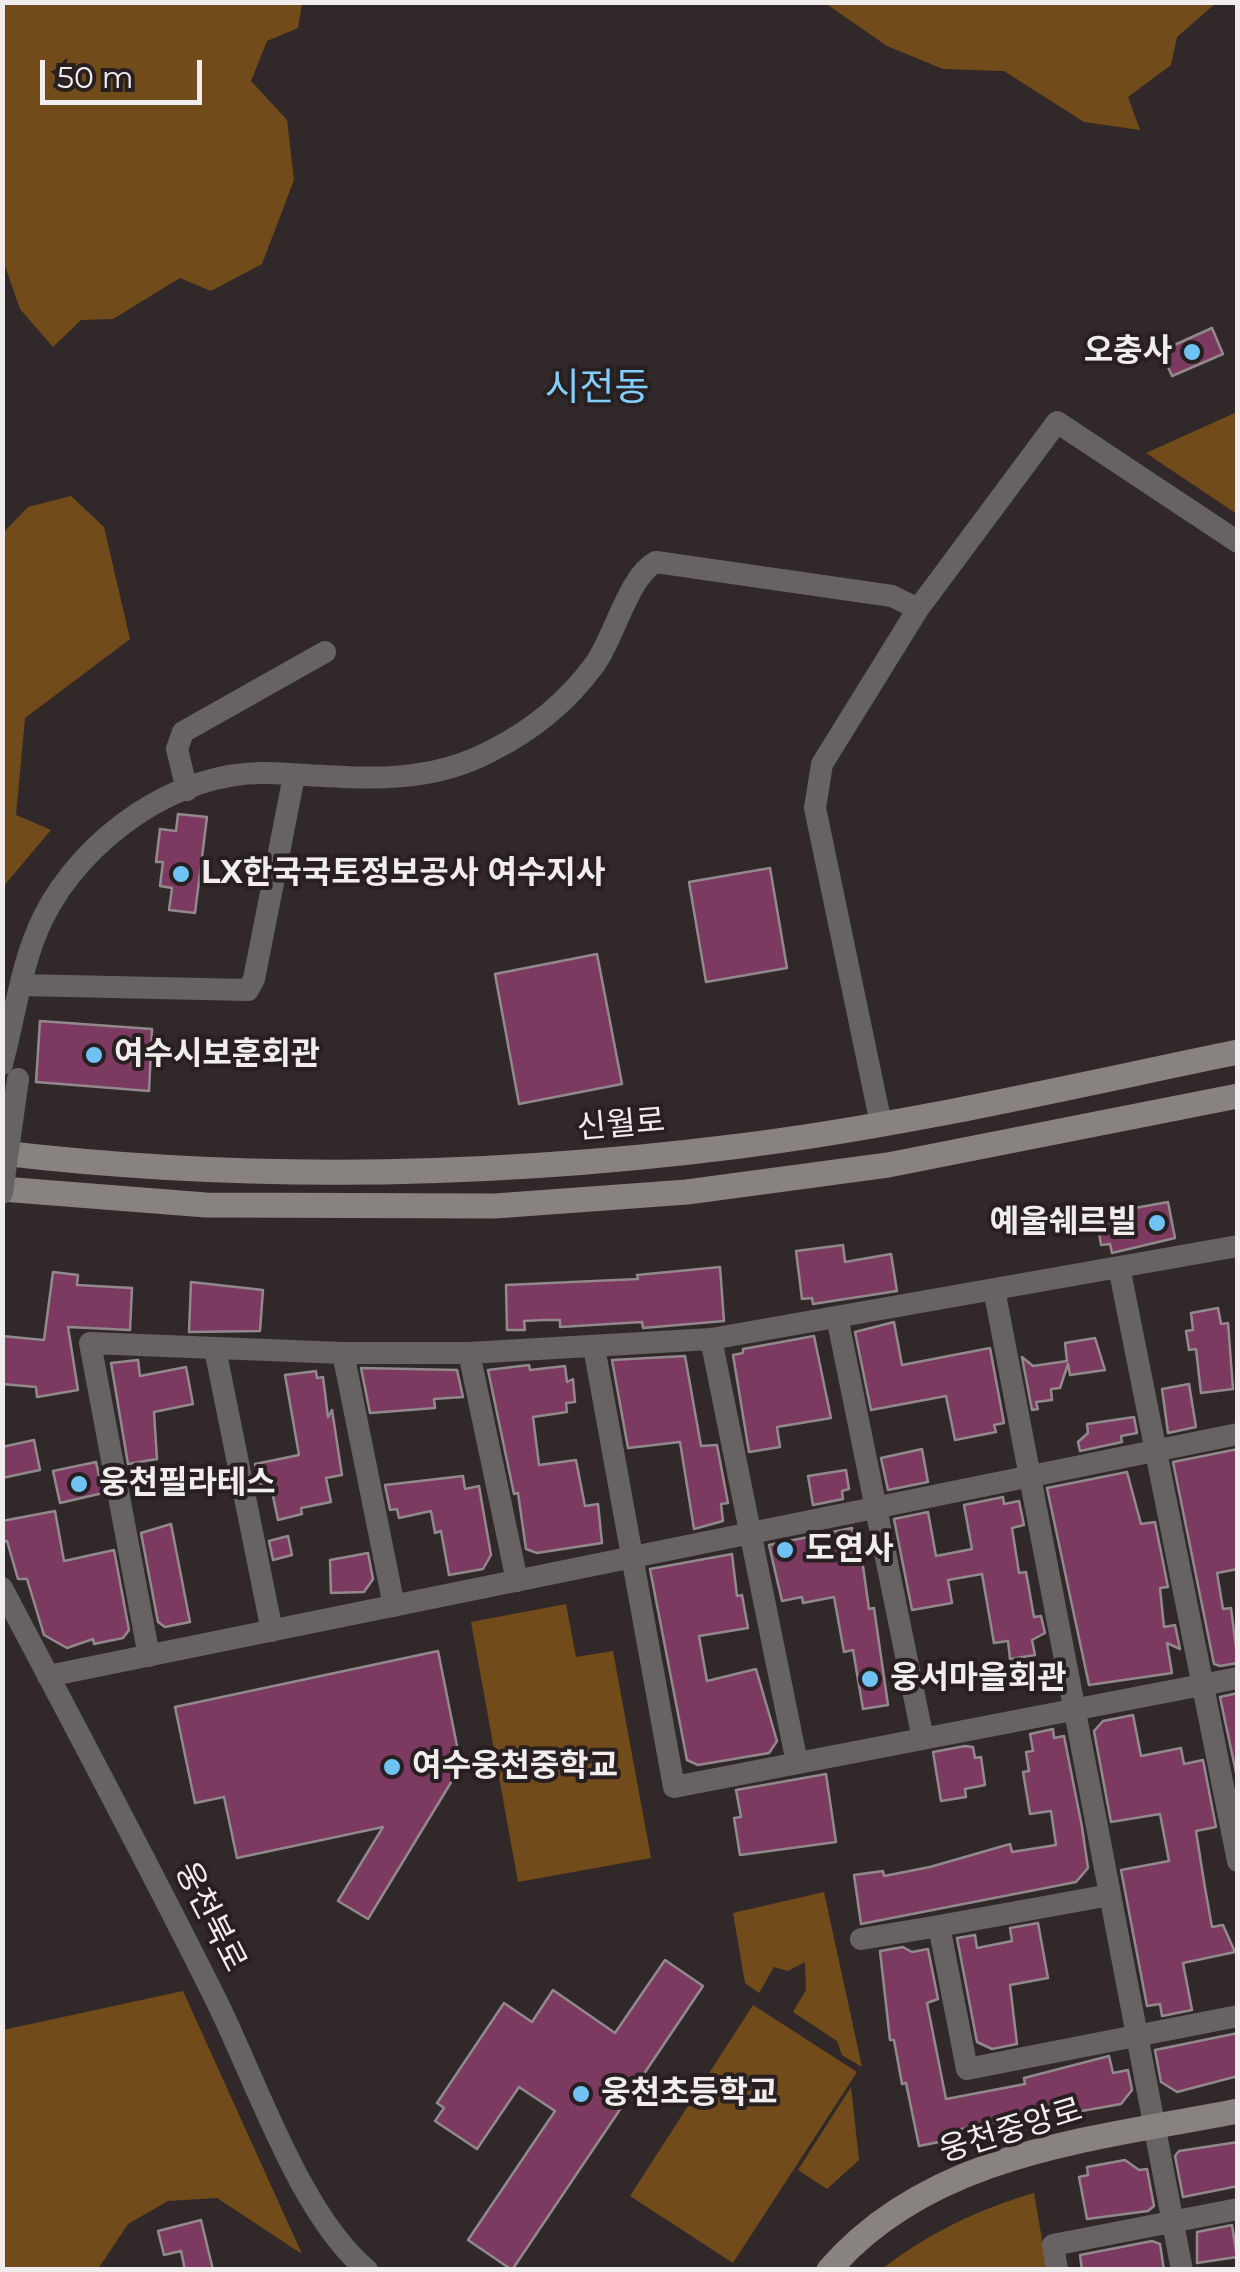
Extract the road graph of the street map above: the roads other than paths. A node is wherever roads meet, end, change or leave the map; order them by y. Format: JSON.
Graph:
{"nodes":[{"id":1,"x":1238,"y":542,"type":"edge"},
{"id":2,"x":918,"y":609,"type":"junction"},
{"id":3,"x":325,"y":652,"type":"dead end"},
{"id":4,"x":294,"y":776,"type":"junction"},
{"id":5,"x":188,"y":790,"type":"junction"},
{"id":6,"x":22,"y":985,"type":"junction"},
{"id":7,"x":1238,"y":1052,"type":"edge"},
{"id":8,"x":10,"y":1072,"type":"edge"},
{"id":9,"x":1238,"y":1096,"type":"edge"},
{"id":10,"x":880,"y":1124,"type":"junction"},
{"id":11,"x":2,"y":1153,"type":"edge"},
{"id":12,"x":2,"y":1191,"type":"edge"},
{"id":13,"x":1238,"y":1246,"type":"edge"},
{"id":14,"x":1120,"y":1268,"type":"junction"},
{"id":15,"x":994,"y":1290,"type":"junction"},
{"id":16,"x":837,"y":1317,"type":"junction"},
{"id":17,"x":711,"y":1339,"type":"junction"},
{"id":18,"x":594,"y":1347,"type":"junction"},
{"id":19,"x":216,"y":1350,"type":"junction"},
{"id":20,"x":469,"y":1352,"type":"junction"},
{"id":21,"x":343,"y":1353,"type":"junction"},
{"id":22,"x":1238,"y":1434,"type":"edge"},
{"id":23,"x":1156,"y":1451,"type":"junction"},
{"id":24,"x":1030,"y":1477,"type":"junction"},
{"id":25,"x":876,"y":1508,"type":"junction"},
{"id":26,"x":750,"y":1534,"type":"junction"},
{"id":27,"x":633,"y":1557,"type":"junction"},
{"id":28,"x":517,"y":1581,"type":"junction"},
{"id":29,"x":2,"y":1588,"type":"edge"},
{"id":30,"x":394,"y":1606,"type":"junction"},
{"id":31,"x":272,"y":1631,"type":"junction"},
{"id":32,"x":149,"y":1656,"type":"junction"},
{"id":33,"x":48,"y":1676,"type":"junction"},
{"id":34,"x":1238,"y":1678,"type":"edge"},
{"id":35,"x":1202,"y":1685,"type":"junction"},
{"id":36,"x":1074,"y":1710,"type":"junction"},
{"id":37,"x":923,"y":1739,"type":"junction"},
{"id":38,"x":798,"y":1763,"type":"junction"},
{"id":39,"x":1238,"y":1861,"type":"edge"},
{"id":40,"x":1110,"y":1895,"type":"junction"},
{"id":41,"x":939,"y":1926,"type":"junction"},
{"id":42,"x":861,"y":1939,"type":"dead end"},
{"id":43,"x":1238,"y":2016,"type":"edge"},
{"id":44,"x":1136,"y":2036,"type":"junction"},
{"id":45,"x":1238,"y":2110,"type":"edge"},
{"id":46,"x":1154,"y":2127,"type":"junction"},
{"id":47,"x":1238,"y":2208,"type":"edge"},
{"id":48,"x":1173,"y":2221,"type":"junction"},
{"id":49,"x":367,"y":2270,"type":"edge"},
{"id":50,"x":829,"y":2270,"type":"edge"},
{"id":51,"x":1057,"y":2270,"type":"edge"},
{"id":52,"x":1182,"y":2270,"type":"edge"}],
"edges":[{"from":1,"to":2,"type":"street"},
{"from":2,"to":4,"type":"street"},
{"from":2,"to":10,"type":"street"},
{"from":3,"to":5,"type":"street"},
{"from":4,"to":5,"type":"street"},
{"from":4,"to":6,"type":"street"},
{"from":5,"to":6,"type":"street"},
{"from":6,"to":8,"type":"street"},
{"from":7,"to":10,"type":"street","name":"신월로"},
{"from":8,"to":12,"type":"street","bridge":true},
{"from":9,"to":12,"type":"street"},
{"from":10,"to":11,"type":"street","name":"신월로"},
{"from":13,"to":14,"type":"street"},
{"from":14,"to":15,"type":"street"},
{"from":14,"to":23,"type":"street"},
{"from":15,"to":16,"type":"street"},
{"from":15,"to":24,"type":"street"},
{"from":16,"to":17,"type":"street"},
{"from":16,"to":25,"type":"street"},
{"from":17,"to":18,"type":"street"},
{"from":17,"to":26,"type":"street"},
{"from":18,"to":20,"type":"street"},
{"from":18,"to":27,"type":"street"},
{"from":19,"to":21,"type":"street"},
{"from":19,"to":31,"type":"street"},
{"from":19,"to":32,"type":"street"},
{"from":20,"to":21,"type":"street"},
{"from":20,"to":28,"type":"street"},
{"from":21,"to":30,"type":"street"},
{"from":22,"to":23,"type":"street"},
{"from":23,"to":24,"type":"street"},
{"from":23,"to":35,"type":"street"},
{"from":24,"to":25,"type":"street"},
{"from":24,"to":36,"type":"street"},
{"from":25,"to":26,"type":"street"},
{"from":25,"to":37,"type":"street"},
{"from":26,"to":27,"type":"street"},
{"from":26,"to":38,"type":"street"},
{"from":27,"to":28,"type":"street"},
{"from":27,"to":38,"type":"street"},
{"from":28,"to":30,"type":"street"},
{"from":29,"to":33,"type":"street","name":"웅천북로"},
{"from":30,"to":31,"type":"street"},
{"from":31,"to":32,"type":"street"},
{"from":32,"to":33,"type":"street"},
{"from":33,"to":49,"type":"street","name":"웅천북로"},
{"from":34,"to":35,"type":"street"},
{"from":35,"to":36,"type":"street"},
{"from":35,"to":39,"type":"street"},
{"from":36,"to":37,"type":"street"},
{"from":36,"to":40,"type":"street"},
{"from":37,"to":38,"type":"street"},
{"from":40,"to":41,"type":"street"},
{"from":40,"to":44,"type":"street"},
{"from":41,"to":42,"type":"street"},
{"from":41,"to":44,"type":"street"},
{"from":43,"to":44,"type":"street"},
{"from":44,"to":46,"type":"street"},
{"from":45,"to":46,"type":"street","name":"웅천중앙로"},
{"from":46,"to":48,"type":"street"},
{"from":46,"to":50,"type":"street","name":"웅천중앙로"},
{"from":47,"to":48,"type":"street"},
{"from":48,"to":51,"type":"street"},
{"from":48,"to":52,"type":"street"}]}
